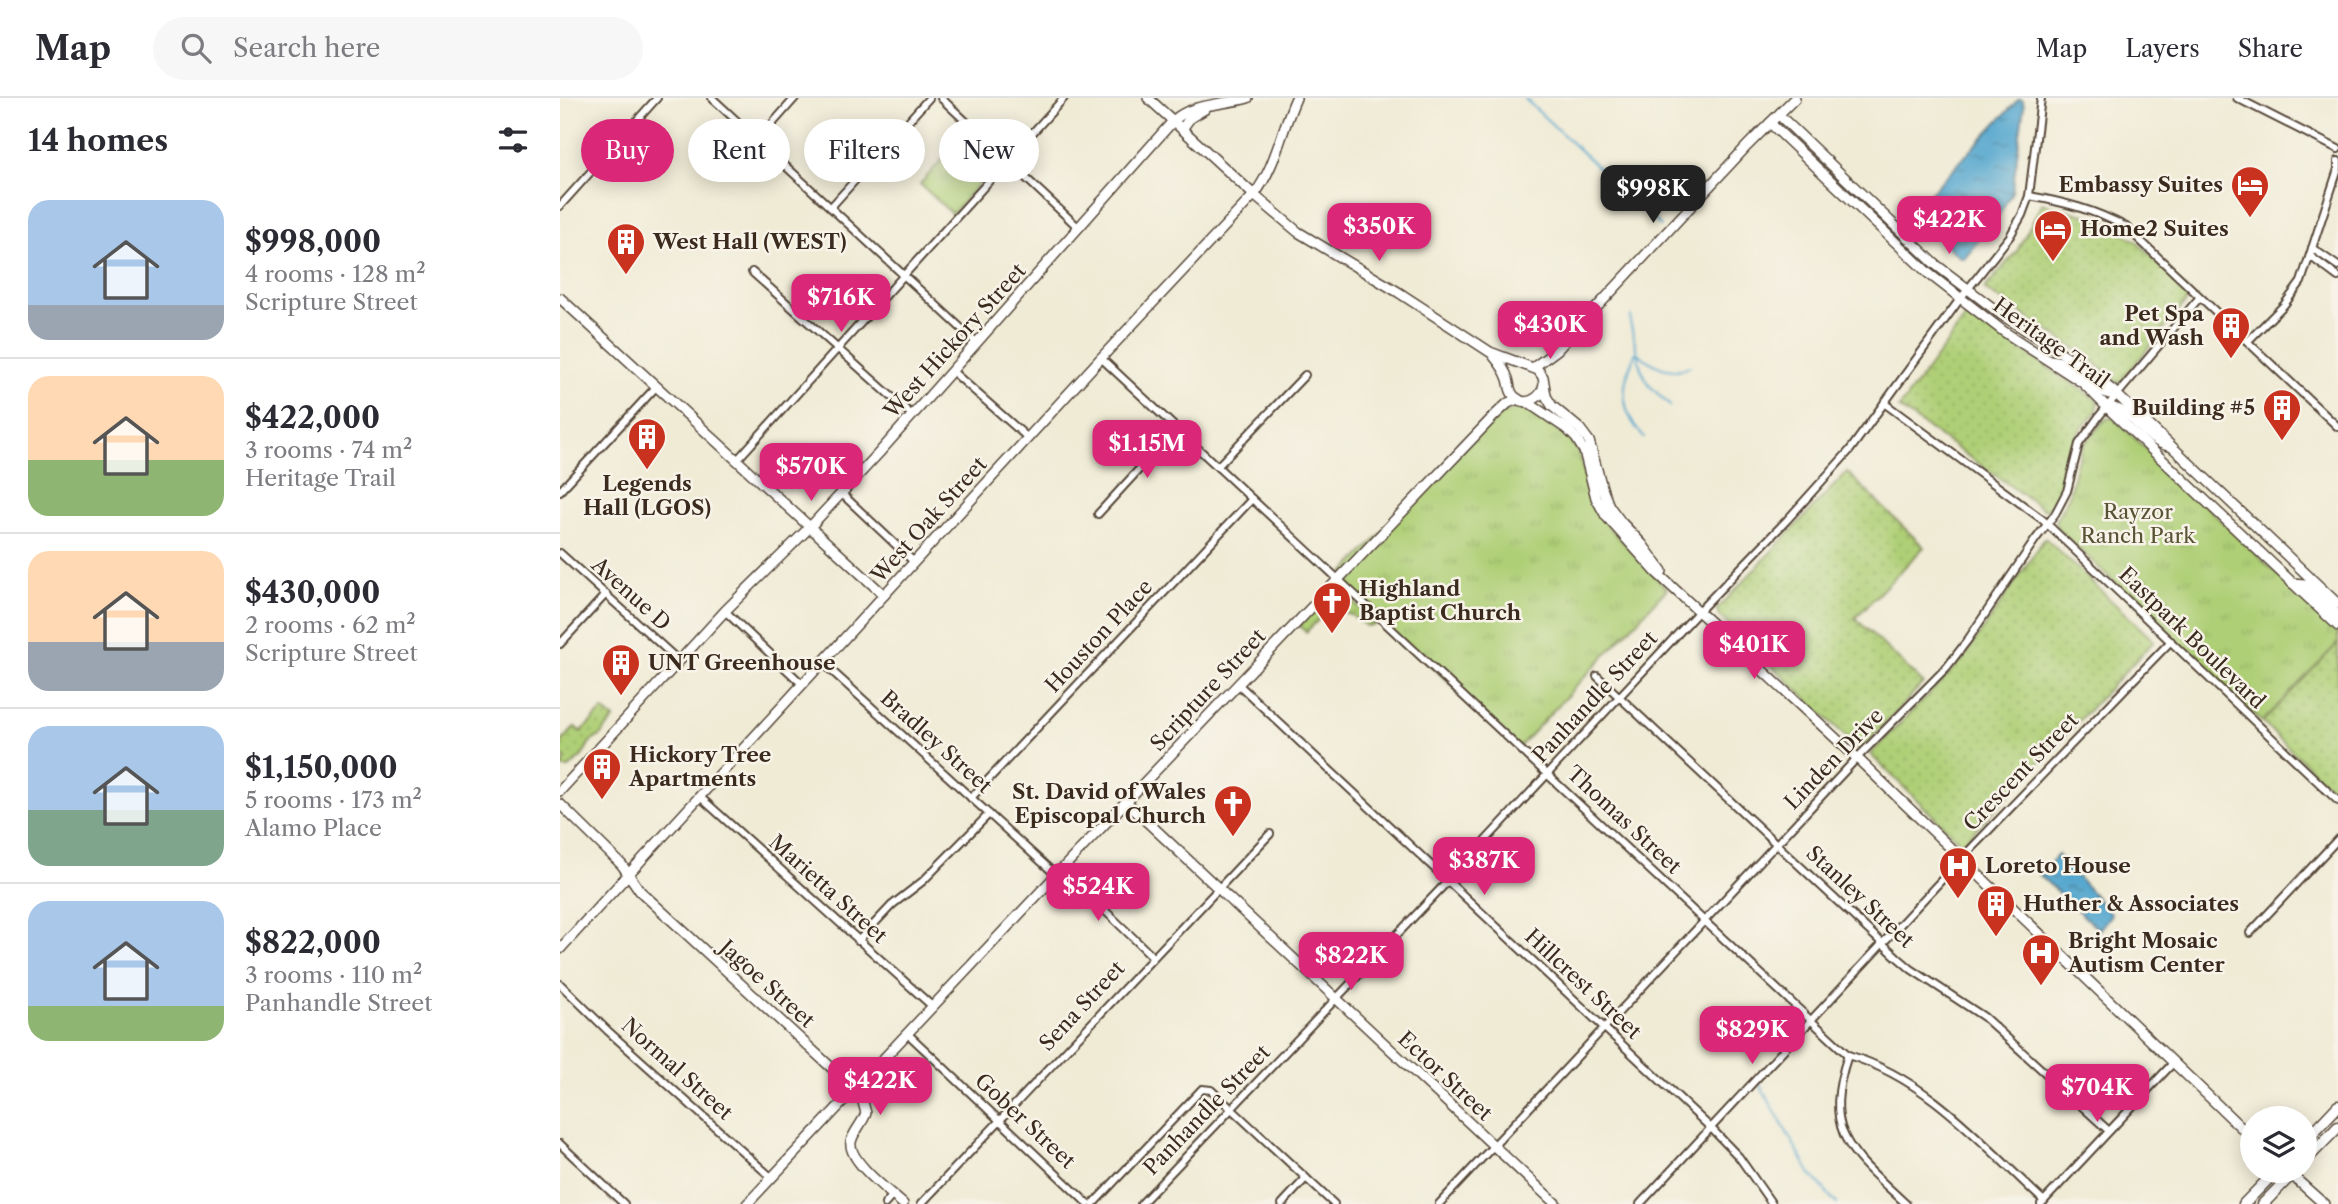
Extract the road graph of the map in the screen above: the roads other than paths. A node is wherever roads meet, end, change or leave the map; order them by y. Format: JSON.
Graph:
{"nodes":[{"id":1,"x":657,"y":98,"type":"edge"},
{"id":2,"x":712,"y":98,"type":"edge"},
{"id":3,"x":795,"y":98,"type":"edge"},
{"id":4,"x":929,"y":98,"type":"edge"},
{"id":5,"x":941,"y":98,"type":"edge"},
{"id":6,"x":1064,"y":98,"type":"edge"},
{"id":7,"x":1148,"y":98,"type":"edge"},
{"id":8,"x":1248,"y":98,"type":"edge"},
{"id":9,"x":1296,"y":98,"type":"edge"},
{"id":10,"x":1795,"y":98,"type":"edge"},
{"id":11,"x":2041,"y":98,"type":"edge"},
{"id":12,"x":2236,"y":98,"type":"edge"},
{"id":13,"x":1209,"y":107,"type":"junction"},
{"id":14,"x":1779,"y":115,"type":"junction"},
{"id":15,"x":735,"y":119,"type":"edge"},
{"id":16,"x":776,"y":119,"type":"edge"},
{"id":17,"x":964,"y":119,"type":"edge"},
{"id":18,"x":1173,"y":121,"type":"junction"},
{"id":19,"x":1770,"y":123,"type":"junction"},
{"id":20,"x":1039,"y":126,"type":"edge"},
{"id":21,"x":1182,"y":129,"type":"junction"},
{"id":22,"x":2338,"y":149,"type":"edge"},
{"id":23,"x":2338,"y":161,"type":"edge"},
{"id":24,"x":790,"y":169,"type":"edge"},
{"id":25,"x":2338,"y":169,"type":"edge"},
{"id":26,"x":988,"y":182,"type":"edge"},
{"id":27,"x":1031,"y":182,"type":"edge"},
{"id":28,"x":1254,"y":195,"type":"junction"},
{"id":29,"x":2029,"y":196,"type":"junction"},
{"id":30,"x":560,"y":206,"type":"edge"},
{"id":31,"x":1865,"y":206,"type":"junction"},
{"id":32,"x":831,"y":207,"type":"junction"},
{"id":33,"x":1079,"y":228,"type":"junction"},
{"id":34,"x":2312,"y":248,"type":"junction"},
{"id":35,"x":2309,"y":256,"type":"junction"},
{"id":36,"x":2338,"y":266,"type":"edge"},
{"id":37,"x":752,"y":272,"type":"dead end"},
{"id":38,"x":905,"y":275,"type":"junction"},
{"id":39,"x":2338,"y":277,"type":"edge"},
{"id":40,"x":1969,"y":289,"type":"junction"},
{"id":41,"x":2199,"y":298,"type":"junction"},
{"id":42,"x":1960,"y":299,"type":"junction"},
{"id":43,"x":562,"y":304,"type":"edge"},
{"id":44,"x":2248,"y":341,"type":"junction"},
{"id":45,"x":976,"y":342,"type":"junction"},
{"id":46,"x":837,"y":348,"type":"junction"},
{"id":47,"x":1557,"y":350,"type":"junction"},
{"id":48,"x":1490,"y":352,"type":"junction"},
{"id":49,"x":1101,"y":358,"type":"junction"},
{"id":50,"x":2048,"y":360,"type":"junction"},
{"id":51,"x":1530,"y":366,"type":"junction"},
{"id":52,"x":952,"y":371,"type":"junction"},
{"id":53,"x":1305,"y":375,"type":"dead end"},
{"id":54,"x":1544,"y":380,"type":"junction"},
{"id":55,"x":1509,"y":386,"type":"junction"},
{"id":56,"x":656,"y":387,"type":"junction"},
{"id":57,"x":2117,"y":395,"type":"junction"},
{"id":58,"x":1523,"y":400,"type":"junction"},
{"id":59,"x":1885,"y":403,"type":"junction"},
{"id":60,"x":2108,"y":407,"type":"junction"},
{"id":61,"x":912,"y":415,"type":"junction"},
{"id":62,"x":1494,"y":416,"type":"junction"},
{"id":63,"x":2338,"y":427,"type":"edge"},
{"id":64,"x":1177,"y":428,"type":"junction"},
{"id":65,"x":1028,"y":438,"type":"junction"},
{"id":66,"x":2169,"y":446,"type":"junction"},
{"id":67,"x":737,"y":460,"type":"junction"},
{"id":68,"x":1218,"y":466,"type":"junction"},
{"id":69,"x":560,"y":491,"type":"edge"},
{"id":70,"x":841,"y":493,"type":"junction"},
{"id":71,"x":1252,"y":499,"type":"junction"},
{"id":72,"x":2234,"y":507,"type":"junction"},
{"id":73,"x":1097,"y":514,"type":"dead end"},
{"id":74,"x":2224,"y":518,"type":"junction"},
{"id":75,"x":2048,"y":524,"type":"junction"},
{"id":76,"x":810,"y":527,"type":"junction"},
{"id":77,"x":560,"y":553,"type":"edge"},
{"id":78,"x":914,"y":562,"type":"junction"},
{"id":79,"x":1337,"y":580,"type":"junction"},
{"id":80,"x":1670,"y":582,"type":"junction"},
{"id":81,"x":2292,"y":583,"type":"junction"},
{"id":82,"x":606,"y":594,"type":"junction"},
{"id":83,"x":884,"y":595,"type":"junction"},
{"id":84,"x":2338,"y":604,"type":"edge"},
{"id":85,"x":1700,"y":610,"type":"junction"},
{"id":86,"x":724,"y":611,"type":"junction"},
{"id":87,"x":2338,"y":615,"type":"edge"},
{"id":88,"x":2338,"y":626,"type":"edge"},
{"id":89,"x":2171,"y":641,"type":"junction"},
{"id":90,"x":560,"y":644,"type":"edge"},
{"id":91,"x":679,"y":661,"type":"junction"},
{"id":92,"x":822,"y":662,"type":"junction"},
{"id":93,"x":1597,"y":676,"type":"dead end"},
{"id":94,"x":802,"y":684,"type":"junction"},
{"id":95,"x":1238,"y":684,"type":"junction"},
{"id":96,"x":1620,"y":697,"type":"junction"},
{"id":97,"x":1857,"y":758,"type":"junction"},
{"id":98,"x":1548,"y":773,"type":"junction"},
{"id":99,"x":560,"y":791,"type":"edge"},
{"id":100,"x":699,"y":796,"type":"junction"},
{"id":101,"x":971,"y":798,"type":"junction"},
{"id":102,"x":2338,"y":801,"type":"edge"},
{"id":103,"x":1126,"y":802,"type":"junction"},
{"id":104,"x":560,"y":804,"type":"edge"},
{"id":105,"x":560,"y":813,"type":"edge"},
{"id":106,"x":989,"y":814,"type":"junction"},
{"id":107,"x":1270,"y":834,"type":"dead end"},
{"id":108,"x":2338,"y":839,"type":"edge"},
{"id":109,"x":1777,"y":844,"type":"junction"},
{"id":110,"x":1962,"y":858,"type":"junction"},
{"id":111,"x":1059,"y":872,"type":"junction"},
{"id":112,"x":628,"y":874,"type":"junction"},
{"id":113,"x":1447,"y":882,"type":"junction"},
{"id":114,"x":1219,"y":888,"type":"junction"},
{"id":115,"x":1706,"y":921,"type":"junction"},
{"id":116,"x":2250,"y":933,"type":"dead end"},
{"id":117,"x":858,"y":941,"type":"junction"},
{"id":118,"x":1883,"y":943,"type":"junction"},
{"id":119,"x":560,"y":949,"type":"edge"},
{"id":120,"x":1153,"y":957,"type":"junction"},
{"id":121,"x":560,"y":984,"type":"edge"},
{"id":122,"x":1337,"y":999,"type":"junction"},
{"id":123,"x":933,"y":1007,"type":"junction"},
{"id":124,"x":1812,"y":1021,"type":"junction"},
{"id":125,"x":1605,"y":1028,"type":"junction"},
{"id":126,"x":908,"y":1034,"type":"junction"},
{"id":127,"x":1849,"y":1055,"type":"junction"},
{"id":128,"x":2174,"y":1062,"type":"junction"},
{"id":129,"x":856,"y":1089,"type":"junction"},
{"id":130,"x":2338,"y":1106,"type":"edge"},
{"id":131,"x":1232,"y":1109,"type":"junction"},
{"id":132,"x":999,"y":1120,"type":"junction"},
{"id":133,"x":2240,"y":1126,"type":"edge"},
{"id":134,"x":2338,"y":1126,"type":"edge"},
{"id":135,"x":1711,"y":1128,"type":"junction"},
{"id":136,"x":2317,"y":1128,"type":"edge"},
{"id":137,"x":2109,"y":1131,"type":"junction"},
{"id":138,"x":560,"y":1144,"type":"edge"},
{"id":139,"x":1494,"y":1146,"type":"junction"},
{"id":140,"x":2317,"y":1148,"type":"edge"},
{"id":141,"x":772,"y":1178,"type":"junction"},
{"id":142,"x":1306,"y":1178,"type":"junction"},
{"id":143,"x":2264,"y":1183,"type":"edge"},
{"id":144,"x":2281,"y":1183,"type":"edge"},
{"id":145,"x":2302,"y":1183,"type":"edge"},
{"id":146,"x":893,"y":1195,"type":"junction"},
{"id":147,"x":751,"y":1203,"type":"edge"},
{"id":148,"x":2042,"y":1203,"type":"edge"},
{"id":149,"x":624,"y":1204,"type":"edge"},
{"id":150,"x":885,"y":1204,"type":"edge"},
{"id":151,"x":903,"y":1204,"type":"edge"},
{"id":152,"x":921,"y":1204,"type":"edge"},
{"id":153,"x":1091,"y":1204,"type":"edge"},
{"id":154,"x":1141,"y":1204,"type":"edge"},
{"id":155,"x":1282,"y":1204,"type":"edge"},
{"id":156,"x":1334,"y":1204,"type":"edge"},
{"id":157,"x":1438,"y":1204,"type":"edge"},
{"id":158,"x":1556,"y":1204,"type":"edge"},
{"id":159,"x":1640,"y":1204,"type":"edge"},
{"id":160,"x":1772,"y":1204,"type":"edge"},
{"id":161,"x":1906,"y":1204,"type":"edge"},
{"id":162,"x":2244,"y":1204,"type":"edge"},
{"id":163,"x":2263,"y":1204,"type":"edge"},
{"id":164,"x":2324,"y":1204,"type":"edge"}],
"edges":[{"from":1,"to":30,"type":"street"},
{"from":2,"to":15,"type":"street"},
{"from":3,"to":16,"type":"street"},
{"from":4,"to":32,"type":"street"},
{"from":5,"to":17,"type":"street"},
{"from":6,"to":20,"type":"street"},
{"from":7,"to":18,"type":"street"},
{"from":8,"to":13,"type":"street","name":"West Hickory Street"},
{"from":9,"to":28,"type":"street","name":"West Oak Street"},
{"from":10,"to":14,"type":"street"},
{"from":11,"to":29,"type":"street","name":"Panhandle Street"},
{"from":12,"to":22,"type":"street"},
{"from":13,"to":18,"type":"street","name":"West Hickory Street"},
{"from":13,"to":21,"type":"street"},
{"from":14,"to":19,"type":"street"},
{"from":14,"to":31,"type":"street","name":"Heritage Trail"},
{"from":18,"to":21,"type":"street"},
{"from":18,"to":33,"type":"street","name":"West Hickory Street"},
{"from":19,"to":31,"type":"street","name":"Heritage Trail"},
{"from":19,"to":47,"type":"street"},
{"from":21,"to":28,"type":"street"},
{"from":23,"to":25,"type":"street"},
{"from":24,"to":32,"type":"street"},
{"from":25,"to":34,"type":"street"},
{"from":26,"to":38,"type":"street"},
{"from":27,"to":33,"type":"street"},
{"from":28,"to":48,"type":"street"},
{"from":28,"to":49,"type":"street","name":"West Oak Street"},
{"from":29,"to":40,"type":"street","name":"Panhandle Street"},
{"from":29,"to":41,"type":"street"},
{"from":31,"to":40,"type":"street","name":"Heritage Trail"},
{"from":31,"to":42,"type":"street","name":"Heritage Trail"},
{"from":32,"to":38,"type":"street"},
{"from":33,"to":45,"type":"street","name":"West Hickory Street"},
{"from":34,"to":35,"type":"street"},
{"from":34,"to":36,"type":"street"},
{"from":35,"to":39,"type":"street"},
{"from":35,"to":44,"type":"street"},
{"from":37,"to":46,"type":"street"},
{"from":38,"to":45,"type":"street"},
{"from":38,"to":46,"type":"street"},
{"from":40,"to":42,"type":"street","name":"Panhandle Street"},
{"from":40,"to":57,"type":"street","name":"Heritage Trail"},
{"from":41,"to":44,"type":"street"},
{"from":41,"to":57,"type":"street","name":"Linden Drive"},
{"from":42,"to":50,"type":"street","name":"Heritage Trail"},
{"from":42,"to":59,"type":"street","name":"Panhandle Street"},
{"from":43,"to":56,"type":"street"},
{"from":44,"to":63,"type":"street"},
{"from":45,"to":52,"type":"street","name":"West Hickory Street"},
{"from":46,"to":61,"type":"street"},
{"from":46,"to":67,"type":"street"},
{"from":47,"to":51,"type":"street"},
{"from":47,"to":54,"type":"street"},
{"from":48,"to":51,"type":"street"},
{"from":48,"to":55,"type":"street"},
{"from":49,"to":64,"type":"street","name":"Thomas Street"},
{"from":49,"to":65,"type":"street","name":"West Oak Street"},
{"from":50,"to":57,"type":"street"},
{"from":50,"to":60,"type":"street","name":"Heritage Trail"},
{"from":51,"to":54,"type":"street"},
{"from":51,"to":55,"type":"street"},
{"from":52,"to":61,"type":"street","name":"West Hickory Street"},
{"from":52,"to":65,"type":"street"},
{"from":53,"to":68,"type":"street"},
{"from":54,"to":58,"type":"street"},
{"from":54,"to":80,"type":"street"},
{"from":55,"to":58,"type":"street"},
{"from":55,"to":62,"type":"street","name":"Scripture Street"},
{"from":56,"to":67,"type":"street"},
{"from":56,"to":69,"type":"street"},
{"from":57,"to":60,"type":"street","name":"Linden Drive"},
{"from":57,"to":66,"type":"street","name":"Heritage Trail"},
{"from":58,"to":62,"type":"street","name":"Scripture Street"},
{"from":58,"to":80,"type":"street"},
{"from":59,"to":75,"type":"street","name":"Eastpark Boulevard"},
{"from":59,"to":85,"type":"street","name":"Panhandle Street"},
{"from":60,"to":66,"type":"street"},
{"from":60,"to":74,"type":"street","name":"Heritage Trail"},
{"from":60,"to":75,"type":"street","name":"Linden Drive"},
{"from":61,"to":70,"type":"street","name":"West Hickory Street"},
{"from":62,"to":79,"type":"street","name":"Scripture Street"},
{"from":64,"to":68,"type":"street","name":"Thomas Street"},
{"from":64,"to":73,"type":"street"},
{"from":65,"to":78,"type":"street","name":"West Oak Street"},
{"from":66,"to":72,"type":"street","name":"Heritage Trail"},
{"from":67,"to":76,"type":"street"},
{"from":68,"to":71,"type":"street","name":"Thomas Street"},
{"from":70,"to":76,"type":"street","name":"West Hickory Street"},
{"from":70,"to":78,"type":"street"},
{"from":71,"to":79,"type":"street","name":"Thomas Street"},
{"from":71,"to":101,"type":"street","name":"Houston Place"},
{"from":72,"to":74,"type":"street"},
{"from":72,"to":84,"type":"street","name":"Heritage Trail"},
{"from":74,"to":81,"type":"street","name":"Heritage Trail"},
{"from":75,"to":89,"type":"street","name":"Eastpark Boulevard"},
{"from":75,"to":97,"type":"street","name":"Linden Drive"},
{"from":76,"to":83,"type":"street"},
{"from":76,"to":86,"type":"street","name":"West Hickory Street"},
{"from":77,"to":82,"type":"street","name":"Avenue D"},
{"from":78,"to":83,"type":"street","name":"West Oak Street"},
{"from":79,"to":95,"type":"street","name":"Scripture Street"},
{"from":79,"to":98,"type":"street","name":"Thomas Street"},
{"from":80,"to":85,"type":"street"},
{"from":81,"to":87,"type":"street"},
{"from":81,"to":88,"type":"street","name":"Heritage Trail"},
{"from":82,"to":90,"type":"street"},
{"from":82,"to":91,"type":"street","name":"Avenue D"},
{"from":83,"to":92,"type":"street","name":"West Oak Street"},
{"from":85,"to":96,"type":"street","name":"Panhandle Street"},
{"from":85,"to":97,"type":"street"},
{"from":86,"to":91,"type":"street","name":"West Hickory Street"},
{"from":86,"to":94,"type":"street"},
{"from":89,"to":102,"type":"street","name":"Eastpark Boulevard"},
{"from":89,"to":110,"type":"street","name":"Crescent Street"},
{"from":91,"to":99,"type":"street","name":"West Hickory Street"},
{"from":92,"to":94,"type":"street","name":"West Oak Street"},
{"from":92,"to":101,"type":"street","name":"Bradley Street"},
{"from":93,"to":96,"type":"street","name":"Stanley Street"},
{"from":94,"to":100,"type":"street","name":"West Oak Street"},
{"from":95,"to":103,"type":"street","name":"Scripture Street"},
{"from":95,"to":113,"type":"street","name":"Hillcrest Street"},
{"from":96,"to":98,"type":"street","name":"Panhandle Street"},
{"from":96,"to":109,"type":"street","name":"Stanley Street"},
{"from":97,"to":109,"type":"street","name":"Linden Drive"},
{"from":97,"to":110,"type":"street"},
{"from":98,"to":113,"type":"street","name":"Panhandle Street"},
{"from":98,"to":115,"type":"street","name":"Thomas Street"},
{"from":100,"to":112,"type":"street","name":"West Oak Street"},
{"from":100,"to":117,"type":"street","name":"Marietta Street"},
{"from":101,"to":106,"type":"street","name":"Bradley Street"},
{"from":103,"to":111,"type":"street","name":"Scripture Street"},
{"from":103,"to":114,"type":"street","name":"Ector Street"},
{"from":104,"to":112,"type":"street"},
{"from":105,"to":112,"type":"street"},
{"from":106,"to":111,"type":"street","name":"Bradley Street"},
{"from":106,"to":117,"type":"street"},
{"from":107,"to":114,"type":"street","name":"Sena Street"},
{"from":108,"to":116,"type":"street"},
{"from":109,"to":115,"type":"street","name":"Linden Drive"},
{"from":109,"to":118,"type":"street","name":"Stanley Street"},
{"from":110,"to":118,"type":"street","name":"Crescent Street"},
{"from":110,"to":128,"type":"street"},
{"from":111,"to":120,"type":"street","name":"Bradley Street"},
{"from":111,"to":123,"type":"street","name":"Scripture Street"},
{"from":112,"to":119,"type":"street","name":"West Oak Street"},
{"from":112,"to":129,"type":"street","name":"Jagoe Street"},
{"from":113,"to":122,"type":"street","name":"Panhandle Street"},
{"from":113,"to":125,"type":"street","name":"Hillcrest Street"},
{"from":114,"to":120,"type":"street","name":"Sena Street"},
{"from":114,"to":122,"type":"street","name":"Ector Street"},
{"from":115,"to":124,"type":"street","name":"Thomas Street"},
{"from":115,"to":125,"type":"street","name":"Linden Drive"},
{"from":117,"to":123,"type":"street","name":"Marietta Street"},
{"from":118,"to":124,"type":"street","name":"Crescent Street"},
{"from":118,"to":137,"type":"street","name":"Stanley Street"},
{"from":120,"to":132,"type":"street","name":"Sena Street"},
{"from":121,"to":141,"type":"street","name":"Normal Street"},
{"from":122,"to":131,"type":"street","name":"Panhandle Street"},
{"from":122,"to":139,"type":"street","name":"Ector Street"},
{"from":123,"to":126,"type":"street","name":"Scripture Street"},
{"from":124,"to":127,"type":"street","name":"Thomas Street"},
{"from":124,"to":135,"type":"street","name":"Crescent Street"},
{"from":125,"to":135,"type":"street","name":"Hillcrest Street"},
{"from":125,"to":139,"type":"street","name":"Linden Drive"},
{"from":126,"to":129,"type":"street","name":"Scripture Street"},
{"from":126,"to":132,"type":"street","name":"Gober Street"},
{"from":127,"to":148,"type":"street","name":"Thomas Street"},
{"from":127,"to":161,"type":"street"},
{"from":128,"to":133,"type":"street"},
{"from":128,"to":137,"type":"street"},
{"from":129,"to":141,"type":"street","name":"Scripture Street"},
{"from":129,"to":146,"type":"street"},
{"from":130,"to":136,"type":"main road"},
{"from":131,"to":142,"type":"street"},
{"from":131,"to":153,"type":"street"},
{"from":131,"to":154,"type":"street","name":"Panhandle Street"},
{"from":132,"to":152,"type":"street","name":"Sena Street"},
{"from":132,"to":153,"type":"street","name":"Gober Street"},
{"from":134,"to":140,"type":"main road"},
{"from":135,"to":159,"type":"street","name":"Crescent Street"},
{"from":135,"to":160,"type":"street","name":"Hillcrest Street"},
{"from":137,"to":148,"type":"street"},
{"from":138,"to":149,"type":"street"},
{"from":139,"to":157,"type":"street","name":"Linden Drive"},
{"from":139,"to":158,"type":"street","name":"Ector Street"},
{"from":141,"to":147,"type":"street","name":"Scripture Street"},
{"from":142,"to":155,"type":"street"},
{"from":142,"to":156,"type":"street"},
{"from":143,"to":162,"type":"main road"},
{"from":144,"to":163,"type":"main road"},
{"from":145,"to":164,"type":"street"},
{"from":146,"to":150,"type":"street"},
{"from":146,"to":151,"type":"street"}]}
